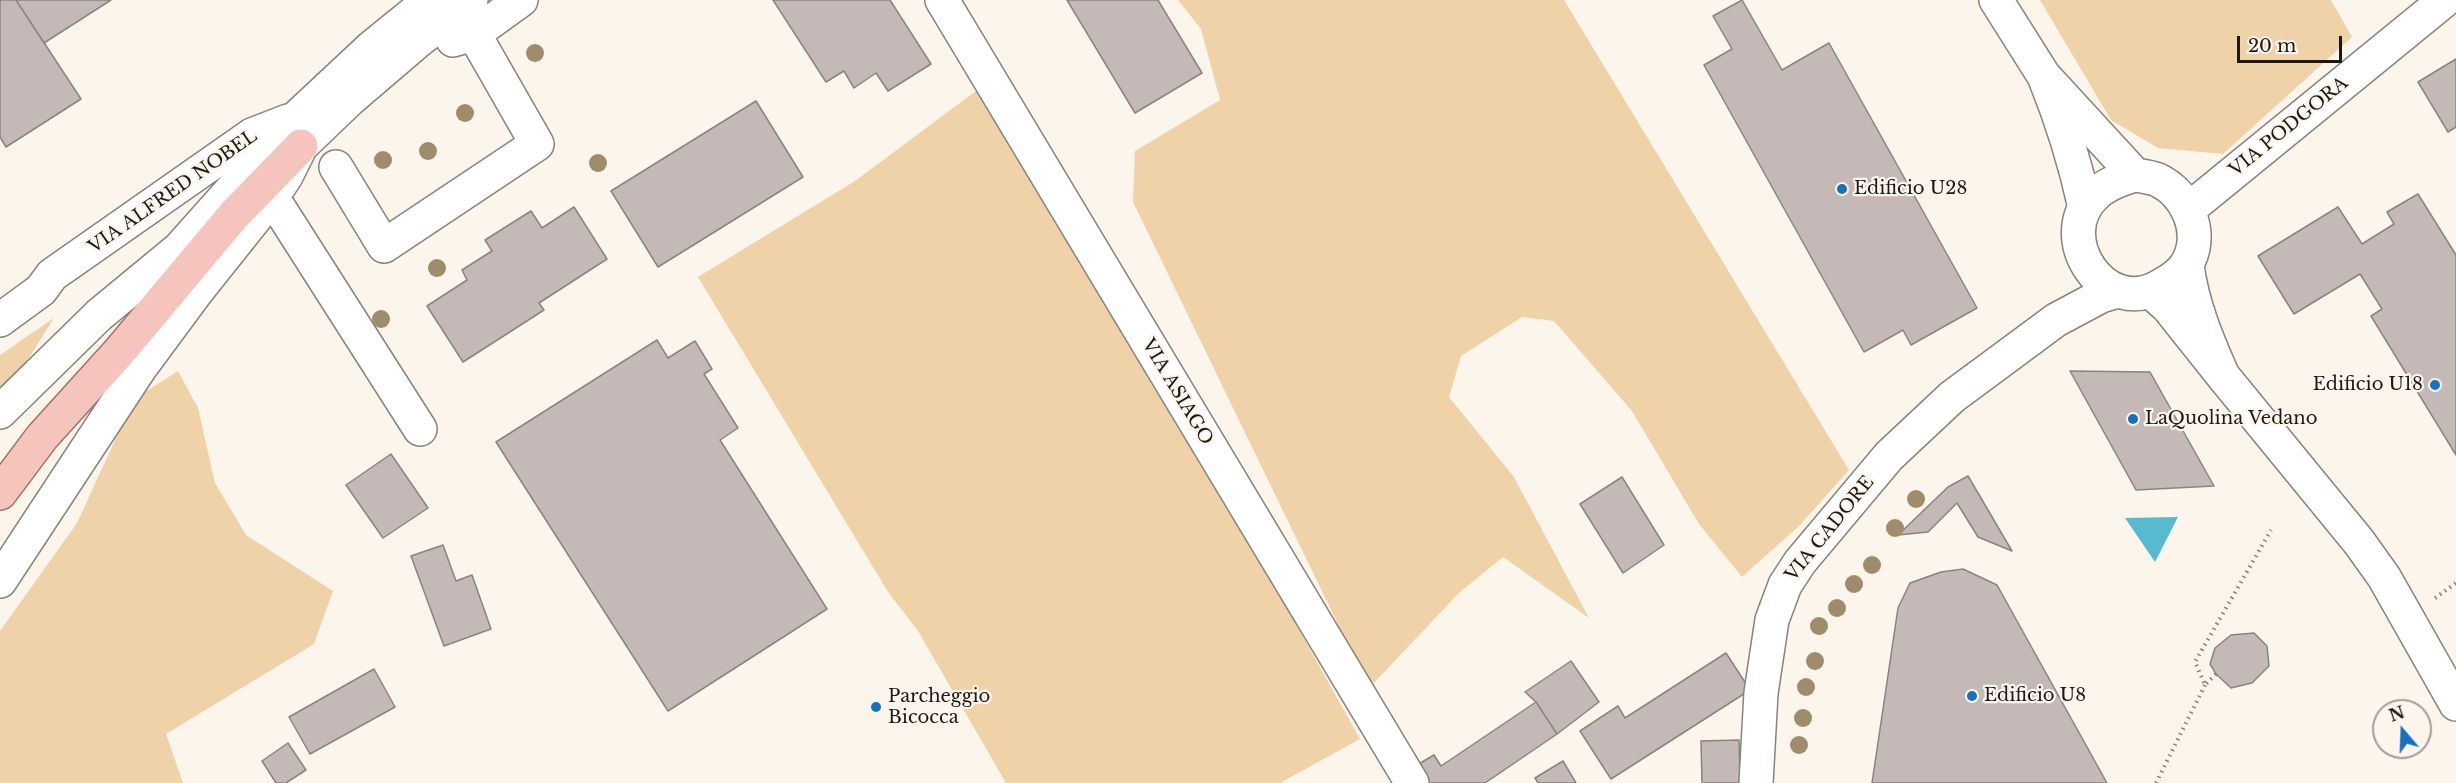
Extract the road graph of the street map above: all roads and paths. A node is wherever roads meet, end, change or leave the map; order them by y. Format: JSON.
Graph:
{"nodes":[{"id":1,"x":430,"y":0,"type":"edge"},
{"id":2,"x":471,"y":0,"type":"edge"},
{"id":3,"x":521,"y":0,"type":"edge"},
{"id":4,"x":942,"y":0,"type":"edge"},
{"id":5,"x":1996,"y":0,"type":"edge"},
{"id":6,"x":2445,"y":0,"type":"edge"},
{"id":7,"x":474,"y":34,"type":"junction"},
{"id":8,"x":418,"y":41,"type":"junction"},
{"id":9,"x":2044,"y":76,"type":"junction"},
{"id":10,"x":298,"y":132,"type":"junction"},
{"id":11,"x":336,"y":167,"type":"dead end"},
{"id":12,"x":2135,"y":175,"type":"junction"},
{"id":13,"x":272,"y":196,"type":"junction"},
{"id":14,"x":2085,"y":208,"type":"junction"},
{"id":15,"x":2189,"y":209,"type":"junction"},
{"id":16,"x":179,"y":249,"type":"junction"},
{"id":17,"x":2187,"y":265,"type":"junction"},
{"id":18,"x":2118,"y":291,"type":"junction"},
{"id":19,"x":2151,"y":292,"type":"junction"},
{"id":20,"x":0,"y":320,"type":"edge"},
{"id":21,"x":2223,"y":376,"type":"junction"},
{"id":22,"x":0,"y":412,"type":"edge"},
{"id":23,"x":420,"y":429,"type":"dead end"},
{"id":24,"x":42,"y":437,"type":"junction"},
{"id":25,"x":0,"y":493,"type":"edge"},
{"id":26,"x":2271,"y":530,"type":"dead end"},
{"id":27,"x":0,"y":581,"type":"edge"},
{"id":28,"x":2216,"y":674,"type":"dead end"},
{"id":29,"x":2205,"y":685,"type":"junction"},
{"id":30,"x":2456,"y":704,"type":"edge"},
{"id":31,"x":1404,"y":771,"type":"edge"},
{"id":32,"x":1756,"y":783,"type":"edge"},
{"id":33,"x":2156,"y":783,"type":"edge"}],
"edges":[{"from":1,"to":10,"type":"street","name":"VIA ALFRED NOBEL"},
{"from":2,"to":8,"type":"street","name":"VIA ALFRED NOBEL"},
{"from":3,"to":7,"type":"street"},
{"from":4,"to":31,"type":"street","name":"VIA ASIAGO"},
{"from":5,"to":9,"type":"street"},
{"from":6,"to":15,"type":"street","name":"VIA PODGORA"},
{"from":7,"to":8,"type":"street"},
{"from":7,"to":11,"type":"street"},
{"from":8,"to":10,"type":"street","name":"VIA ALFRED NOBEL"},
{"from":9,"to":12,"type":"street"},
{"from":9,"to":14,"type":"street"},
{"from":10,"to":13,"type":"street"},
{"from":10,"to":16,"type":"street"},
{"from":10,"to":20,"type":"street","name":"VIA ALFRED NOBEL"},
{"from":10,"to":24,"type":"main road"},
{"from":12,"to":14,"type":"street"},
{"from":12,"to":15,"type":"street"},
{"from":13,"to":23,"type":"street"},
{"from":13,"to":27,"type":"street"},
{"from":14,"to":18,"type":"street"},
{"from":15,"to":17,"type":"street"},
{"from":16,"to":22,"type":"street"},
{"from":16,"to":24,"type":"main road"},
{"from":17,"to":19,"type":"street"},
{"from":17,"to":21,"type":"street"},
{"from":18,"to":19,"type":"street"},
{"from":18,"to":32,"type":"street","name":"VIA CADORE"},
{"from":19,"to":21,"type":"street"},
{"from":21,"to":30,"type":"street"},
{"from":24,"to":25,"type":"main road"},
{"from":26,"to":29,"type":"path"},
{"from":28,"to":29,"type":"path"},
{"from":29,"to":33,"type":"path"}]}
